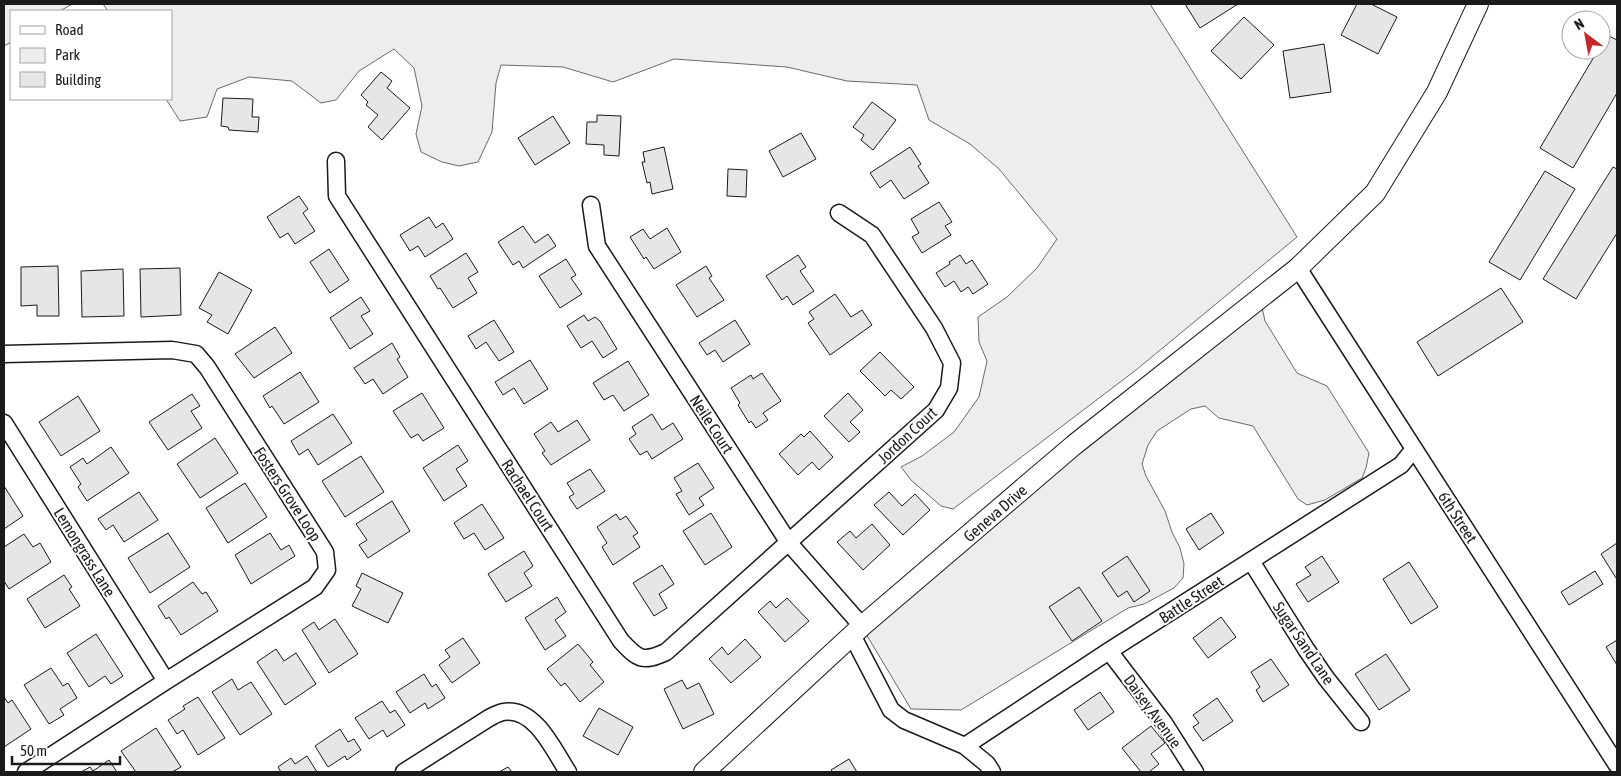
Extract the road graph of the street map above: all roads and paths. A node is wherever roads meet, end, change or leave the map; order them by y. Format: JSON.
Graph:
{"nodes":[{"id":1,"x":1478,"y":4,"type":"edge"},
{"id":2,"x":336,"y":162,"type":"dead end"},
{"id":3,"x":591,"y":206,"type":"dead end"},
{"id":4,"x":839,"y":213,"type":"dead end"},
{"id":5,"x":1298,"y":268,"type":"junction"},
{"id":6,"x":4,"y":354,"type":"edge"},
{"id":7,"x":4,"y":423,"type":"edge"},
{"id":8,"x":1414,"y":449,"type":"junction"},
{"id":9,"x":789,"y":543,"type":"junction"},
{"id":10,"x":1251,"y":561,"type":"junction"},
{"id":11,"x":857,"y":631,"type":"junction"},
{"id":12,"x":1109,"y":652,"type":"junction"},
{"id":13,"x":166,"y":680,"type":"junction"},
{"id":14,"x":1361,"y":722,"type":"dead end"},
{"id":15,"x":965,"y":746,"type":"junction"},
{"id":16,"x":1617,"y":765,"type":"edge"},
{"id":17,"x":26,"y":772,"type":"edge"},
{"id":18,"x":404,"y":772,"type":"edge"},
{"id":19,"x":568,"y":772,"type":"edge"},
{"id":20,"x":704,"y":772,"type":"edge"},
{"id":21,"x":992,"y":772,"type":"edge"},
{"id":22,"x":1195,"y":772,"type":"edge"}],
"edges":[{"from":1,"to":5,"type":"main road","name":"Geneva Drive"},
{"from":2,"to":9,"type":"street","name":"Rachael Court"},
{"from":3,"to":9,"type":"street","name":"Neile Court"},
{"from":4,"to":9,"type":"street","name":"Jordon Court"},
{"from":5,"to":8,"type":"street","name":"6th Street"},
{"from":5,"to":11,"type":"main road","name":"Geneva Drive"},
{"from":6,"to":13,"type":"street","name":"Fosters Grove Loop"},
{"from":7,"to":13,"type":"street","name":"Lemongrass Lane"},
{"from":8,"to":10,"type":"street","name":"Battle Street"},
{"from":8,"to":16,"type":"street","name":"6th Street"},
{"from":9,"to":11,"type":"street","name":"Neile Court"},
{"from":10,"to":12,"type":"street","name":"Battle Street"},
{"from":10,"to":14,"type":"street","name":"Sugar Sand Lane"},
{"from":11,"to":15,"type":"street","name":"Neile Court"},
{"from":11,"to":20,"type":"main road","name":"Geneva Drive"},
{"from":12,"to":15,"type":"street","name":"Battle Street"},
{"from":12,"to":22,"type":"street","name":"Daisey Avenue"},
{"from":13,"to":17,"type":"street","name":"Fosters Grove Loop"},
{"from":15,"to":21,"type":"street","name":"Neile Court"},
{"from":18,"to":19,"type":"street"}]}
